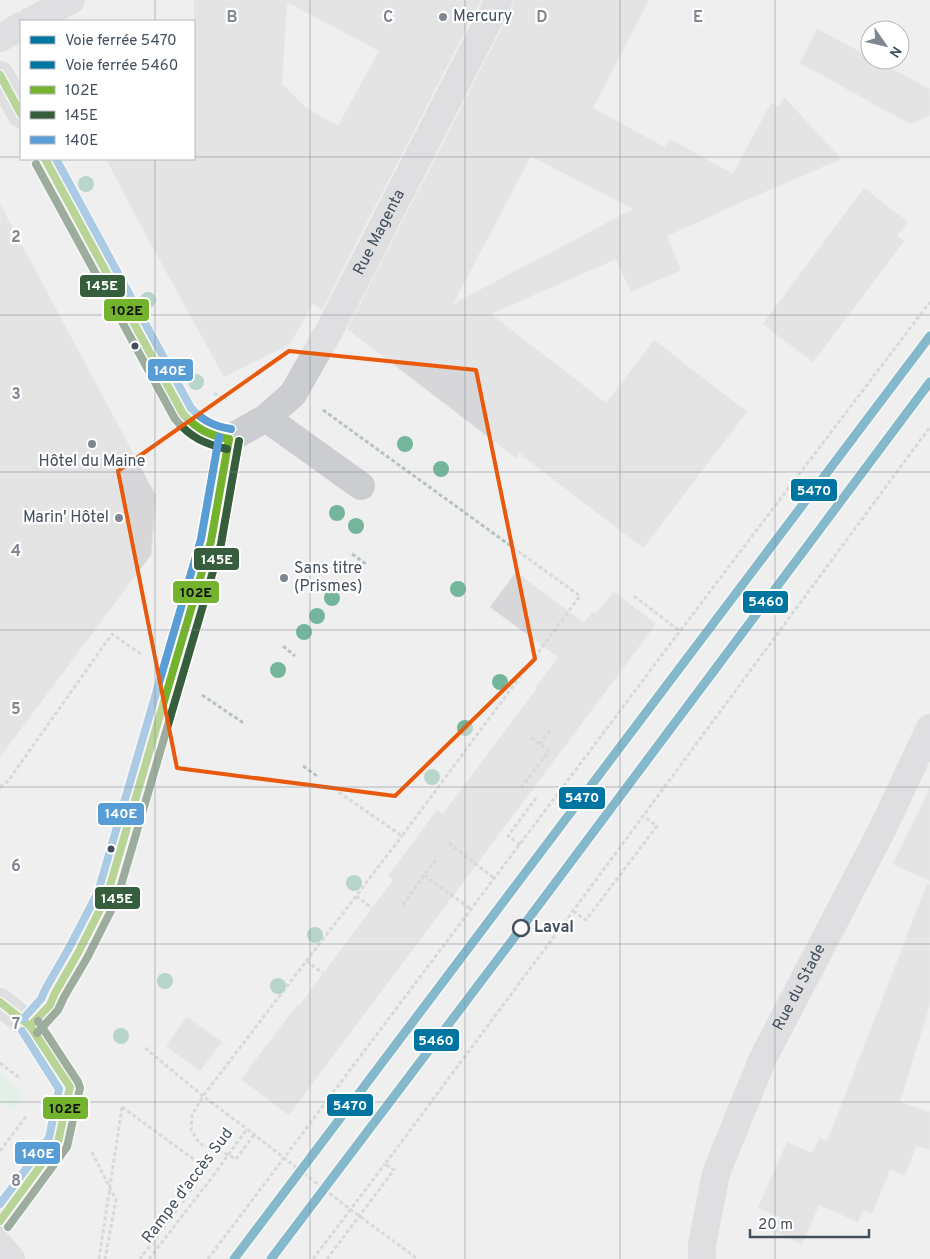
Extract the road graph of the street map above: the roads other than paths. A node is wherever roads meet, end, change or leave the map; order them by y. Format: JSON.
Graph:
{"nodes":[{"id":1,"x":71,"y":0,"type":"edge"},
{"id":2,"x":499,"y":0,"type":"edge"},
{"id":3,"x":33,"y":20,"type":"edge"},
{"id":4,"x":20,"y":27,"type":"edge"},
{"id":5,"x":0,"y":38,"type":"edge"},
{"id":6,"x":0,"y":75,"type":"edge"},
{"id":7,"x":20,"y":112,"type":"edge"},
{"id":8,"x":46,"y":160,"type":"edge"},
{"id":9,"x":266,"y":418,"type":"junction"},
{"id":10,"x":229,"y":439,"type":"junction"},
{"id":11,"x":361,"y":486,"type":"dead end"},
{"id":12,"x":930,"y":728,"type":"edge"},
{"id":13,"x":0,"y":1002,"type":"edge"},
{"id":14,"x":30,"y":1026,"type":"junction"},
{"id":15,"x":0,"y":1220,"type":"edge"},
{"id":16,"x":0,"y":1246,"type":"edge"},
{"id":17,"x":11,"y":1259,"type":"edge"},
{"id":18,"x":702,"y":1259,"type":"edge"}],
"edges":[{"from":1,"to":3,"type":"street"},
{"from":2,"to":9,"type":"street","name":"Rue Magenta"},
{"from":4,"to":5,"type":"street"},
{"from":6,"to":7,"type":"street"},
{"from":8,"to":10,"type":"street"},
{"from":9,"to":10,"type":"street","name":"Rue Magenta"},
{"from":9,"to":11,"type":"street"},
{"from":10,"to":14,"type":"street"},
{"from":12,"to":18,"type":"street","name":"Rue du Stade"},
{"from":13,"to":14,"type":"street"},
{"from":14,"to":15,"type":"street"},
{"from":16,"to":17,"type":"street"}]}
